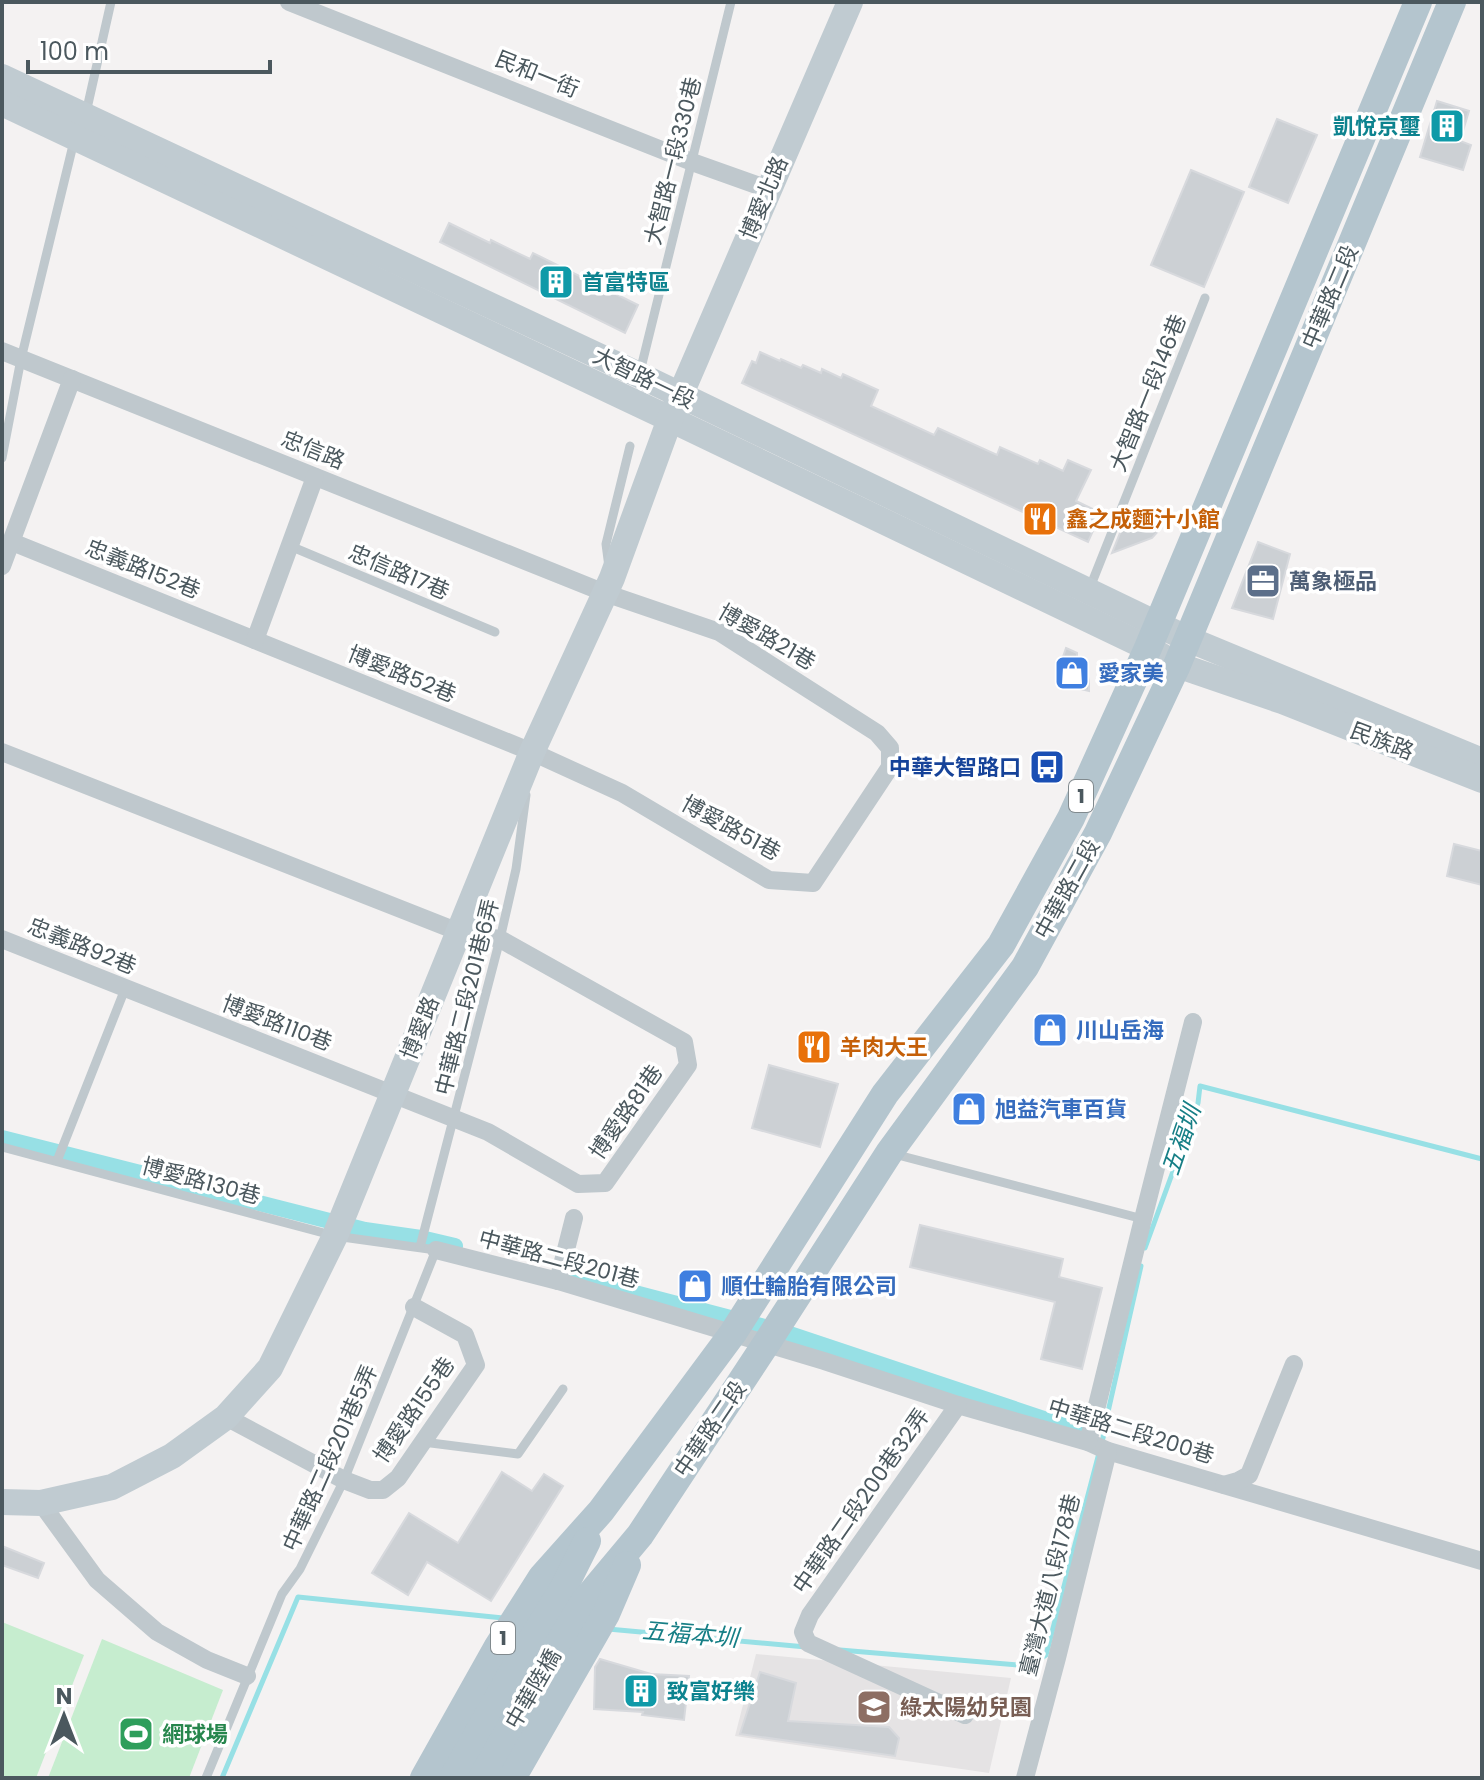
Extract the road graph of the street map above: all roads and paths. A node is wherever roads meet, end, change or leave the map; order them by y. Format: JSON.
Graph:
{"nodes":[{"id":1,"x":111,"y":2,"type":"edge"},
{"id":2,"x":289,"y":2,"type":"edge"},
{"id":3,"x":731,"y":2,"type":"edge"},
{"id":4,"x":850,"y":2,"type":"edge"},
{"id":5,"x":1418,"y":2,"type":"edge"},
{"id":6,"x":1452,"y":2,"type":"edge"},
{"id":7,"x":2,"y":77,"type":"edge"},
{"id":8,"x":2,"y":103,"type":"edge"},
{"id":9,"x":80,"y":127,"type":"junction"},
{"id":10,"x":692,"y":162,"type":"junction"},
{"id":11,"x":768,"y":189,"type":"junction"},
{"id":12,"x":1205,"y":298,"type":"dead end"},
{"id":13,"x":2,"y":351,"type":"edge"},
{"id":14,"x":21,"y":359,"type":"junction"},
{"id":15,"x":639,"y":375,"type":"junction"},
{"id":16,"x":72,"y":379,"type":"junction"},
{"id":17,"x":675,"y":407,"type":"junction"},
{"id":18,"x":630,"y":446,"type":"dead end"},
{"id":19,"x":2,"y":458,"type":"edge"},
{"id":20,"x":315,"y":477,"type":"junction"},
{"id":21,"x":12,"y":542,"type":"junction"},
{"id":22,"x":290,"y":546,"type":"junction"},
{"id":23,"x":2,"y":566,"type":"edge"},
{"id":24,"x":609,"y":586,"type":"junction"},
{"id":25,"x":1089,"y":590,"type":"junction"},
{"id":26,"x":495,"y":632,"type":"dead end"},
{"id":27,"x":1153,"y":636,"type":"junction"},
{"id":28,"x":1188,"y":639,"type":"junction"},
{"id":29,"x":255,"y":640,"type":"junction"},
{"id":30,"x":1177,"y":665,"type":"junction"},
{"id":31,"x":1284,"y":691,"type":"junction"},
{"id":32,"x":890,"y":748,"type":"joint"},
{"id":33,"x":2,"y":752,"type":"edge"},
{"id":34,"x":532,"y":752,"type":"junction"},
{"id":35,"x":1482,"y":761,"type":"edge"},
{"id":36,"x":1482,"y":780,"type":"edge"},
{"id":37,"x":459,"y":932,"type":"junction"},
{"id":38,"x":2,"y":939,"type":"edge"},
{"id":39,"x":500,"y":939,"type":"junction"},
{"id":40,"x":125,"y":989,"type":"junction"},
{"id":41,"x":144,"y":997,"type":"joint"},
{"id":42,"x":1193,"y":1022,"type":"dead end"},
{"id":43,"x":393,"y":1095,"type":"junction"},
{"id":44,"x":455,"y":1119,"type":"junction"},
{"id":45,"x":2,"y":1147,"type":"edge"},
{"id":46,"x":889,"y":1153,"type":"junction"},
{"id":47,"x":57,"y":1161,"type":"junction"},
{"id":48,"x":574,"y":1218,"type":"dead end"},
{"id":49,"x":1143,"y":1219,"type":"junction"},
{"id":50,"x":335,"y":1236,"type":"junction"},
{"id":51,"x":428,"y":1248,"type":"junction"},
{"id":52,"x":558,"y":1281,"type":"junction"},
{"id":53,"x":414,"y":1307,"type":"junction"},
{"id":54,"x":733,"y":1333,"type":"junction"},
{"id":55,"x":766,"y":1344,"type":"junction"},
{"id":56,"x":1294,"y":1364,"type":"dead end"},
{"id":57,"x":563,"y":1389,"type":"dead end"},
{"id":58,"x":958,"y":1405,"type":"junction"},
{"id":59,"x":226,"y":1417,"type":"junction"},
{"id":60,"x":423,"y":1442,"type":"junction"},
{"id":61,"x":1088,"y":1442,"type":"junction"},
{"id":62,"x":1108,"y":1451,"type":"junction"},
{"id":63,"x":344,"y":1480,"type":"junction"},
{"id":64,"x":1224,"y":1485,"type":"junction"},
{"id":65,"x":2,"y":1502,"type":"edge"},
{"id":66,"x":41,"y":1503,"type":"junction"},
{"id":67,"x":601,"y":1511,"type":"junction"},
{"id":68,"x":640,"y":1535,"type":"junction"},
{"id":69,"x":1482,"y":1561,"type":"edge"},
{"id":70,"x":574,"y":1596,"type":"junction"},
{"id":71,"x":247,"y":1676,"type":"junction"},
{"id":72,"x":965,"y":1715,"type":"dead end"},
{"id":73,"x":206,"y":1778,"type":"edge"},
{"id":74,"x":424,"y":1778,"type":"edge"},
{"id":75,"x":453,"y":1778,"type":"edge"},
{"id":76,"x":482,"y":1778,"type":"edge"},
{"id":77,"x":512,"y":1778,"type":"edge"},
{"id":78,"x":1025,"y":1778,"type":"edge"}],
"edges":[{"from":1,"to":9,"type":"lane"},
{"from":2,"to":10,"type":"street","name":"民和一街"},
{"from":3,"to":10,"type":"lane","name":"大智路一段330巷"},
{"from":4,"to":11,"type":"street","name":"博愛北路"},
{"from":5,"to":27,"type":"main road","name":"中華路二段","number":"1"},
{"from":6,"to":28,"type":"main road","name":"中華路二段","number":"1"},
{"from":7,"to":9,"type":"street","name":"大智路一段"},
{"from":8,"to":9,"type":"street","name":"大智路一段"},
{"from":9,"to":14,"type":"lane"},
{"from":9,"to":15,"type":"street","name":"大智路一段"},
{"from":9,"to":17,"type":"street","name":"大智路一段"},
{"from":10,"to":11,"type":"street","name":"民和一街"},
{"from":10,"to":15,"type":"lane","name":"大智路一段330巷"},
{"from":11,"to":17,"type":"street","name":"博愛北路"},
{"from":12,"to":25,"type":"lane","name":"大智路一段146巷"},
{"from":13,"to":14,"type":"street","name":"忠信路"},
{"from":14,"to":16,"type":"street","name":"忠信路"},
{"from":14,"to":19,"type":"lane"},
{"from":15,"to":17,"type":"street","name":"大智路一段"},
{"from":16,"to":20,"type":"street","name":"忠信路"},
{"from":16,"to":21,"type":"street"},
{"from":17,"to":24,"type":"street","name":"博愛路"},
{"from":17,"to":25,"type":"street","name":"大智路一段"},
{"from":17,"to":27,"type":"street","name":"大智路一段"},
{"from":18,"to":24,"type":"lane"},
{"from":20,"to":22,"type":"street"},
{"from":20,"to":24,"type":"street","name":"忠信路"},
{"from":21,"to":23,"type":"street"},
{"from":21,"to":29,"type":"street","name":"忠義路152巷"},
{"from":22,"to":26,"type":"lane","name":"忠信路17巷"},
{"from":22,"to":29,"type":"street"},
{"from":24,"to":32,"type":"street","name":"博愛路21巷"},
{"from":24,"to":34,"type":"street","name":"博愛路"},
{"from":25,"to":27,"type":"street","name":"大智路一段"},
{"from":27,"to":28,"type":"street","name":"大智路一段"},
{"from":27,"to":30,"type":"street","name":"大智路一段"},
{"from":27,"to":54,"type":"main road","name":"中華路二段","number":"1"},
{"from":28,"to":30,"type":"main road","name":"中華路二段","number":"1"},
{"from":28,"to":31,"type":"street","name":"大智路一段"},
{"from":29,"to":34,"type":"street","name":"博愛路52巷"},
{"from":30,"to":31,"type":"street","name":"大智路一段"},
{"from":30,"to":46,"type":"main road","name":"中華路二段","number":"1"},
{"from":31,"to":35,"type":"street","name":"民族路"},
{"from":31,"to":36,"type":"street","name":"民族路"},
{"from":32,"to":34,"type":"street","name":"博愛路51巷"},
{"from":33,"to":37,"type":"street","name":"博愛路81巷"},
{"from":34,"to":37,"type":"street","name":"博愛路"},
{"from":34,"to":39,"type":"lane","name":"中華路二段201巷6弄"},
{"from":37,"to":39,"type":"street","name":"博愛路81巷"},
{"from":37,"to":43,"type":"street","name":"博愛路"},
{"from":38,"to":40,"type":"street","name":"忠義路92巷"},
{"from":39,"to":44,"type":"lane","name":"中華路二段201巷6弄"},
{"from":39,"to":44,"type":"street","name":"博愛路81巷"},
{"from":40,"to":41,"type":"street","name":"忠義路92巷"},
{"from":40,"to":47,"type":"lane"},
{"from":41,"to":43,"type":"street","name":"博愛路110巷"},
{"from":42,"to":49,"type":"street"},
{"from":43,"to":44,"type":"street","name":"博愛路81巷"},
{"from":43,"to":50,"type":"street","name":"博愛路"},
{"from":44,"to":51,"type":"lane","name":"中華路二段201巷6弄"},
{"from":45,"to":47,"type":"lane","name":"博愛路130巷"},
{"from":46,"to":49,"type":"lane"},
{"from":46,"to":55,"type":"main road","name":"中華路二段","number":"1"},
{"from":47,"to":50,"type":"lane","name":"博愛路130巷"},
{"from":48,"to":52,"type":"street"},
{"from":49,"to":61,"type":"street"},
{"from":50,"to":51,"type":"lane","name":"中華路二段201巷"},
{"from":50,"to":59,"type":"street","name":"博愛路"},
{"from":51,"to":52,"type":"street","name":"中華路二段201巷"},
{"from":51,"to":53,"type":"lane","name":"中華路二段201巷5弄"},
{"from":52,"to":54,"type":"street","name":"中華路二段201巷"},
{"from":53,"to":60,"type":"street","name":"博愛路155巷"},
{"from":53,"to":63,"type":"lane","name":"中華路二段201巷5弄"},
{"from":54,"to":55,"type":"street","name":"中華路二段201巷"},
{"from":54,"to":67,"type":"main road","name":"中華路二段","number":"1"},
{"from":55,"to":58,"type":"street","name":"中華路二段200巷"},
{"from":55,"to":68,"type":"main road","name":"中華路二段","number":"1"},
{"from":56,"to":64,"type":"street"},
{"from":57,"to":60,"type":"lane"},
{"from":58,"to":61,"type":"street","name":"中華路二段200巷"},
{"from":58,"to":72,"type":"street","name":"中華路二段200巷32弄"},
{"from":59,"to":63,"type":"street","name":"博愛路155巷"},
{"from":59,"to":66,"type":"street","name":"博愛路"},
{"from":60,"to":63,"type":"street","name":"博愛路155巷"},
{"from":61,"to":62,"type":"street","name":"中華路二段200巷"},
{"from":62,"to":64,"type":"street","name":"中華路二段200巷"},
{"from":62,"to":78,"type":"street","name":"臺灣大道八段178巷"},
{"from":63,"to":71,"type":"lane","name":"中華路二段201巷5弄"},
{"from":64,"to":69,"type":"street","name":"中華路二段200巷"},
{"from":65,"to":66,"type":"street","name":"博愛路"},
{"from":66,"to":71,"type":"street"},
{"from":67,"to":70,"type":"main road","name":"中華路二段","number":"1"},
{"from":67,"to":74,"type":"main road","name":"中華路二段","number":"1"},
{"from":68,"to":70,"type":"main road","name":"中華路二段","number":"1"},
{"from":68,"to":77,"type":"main road","name":"中華路二段","number":"1"},
{"from":70,"to":75,"type":"main road","name":"中華陸橋","number":"1"},
{"from":70,"to":76,"type":"main road","name":"中華陸橋","number":"1"},
{"from":71,"to":73,"type":"lane","name":"中華路二段201巷5弄"}]}
